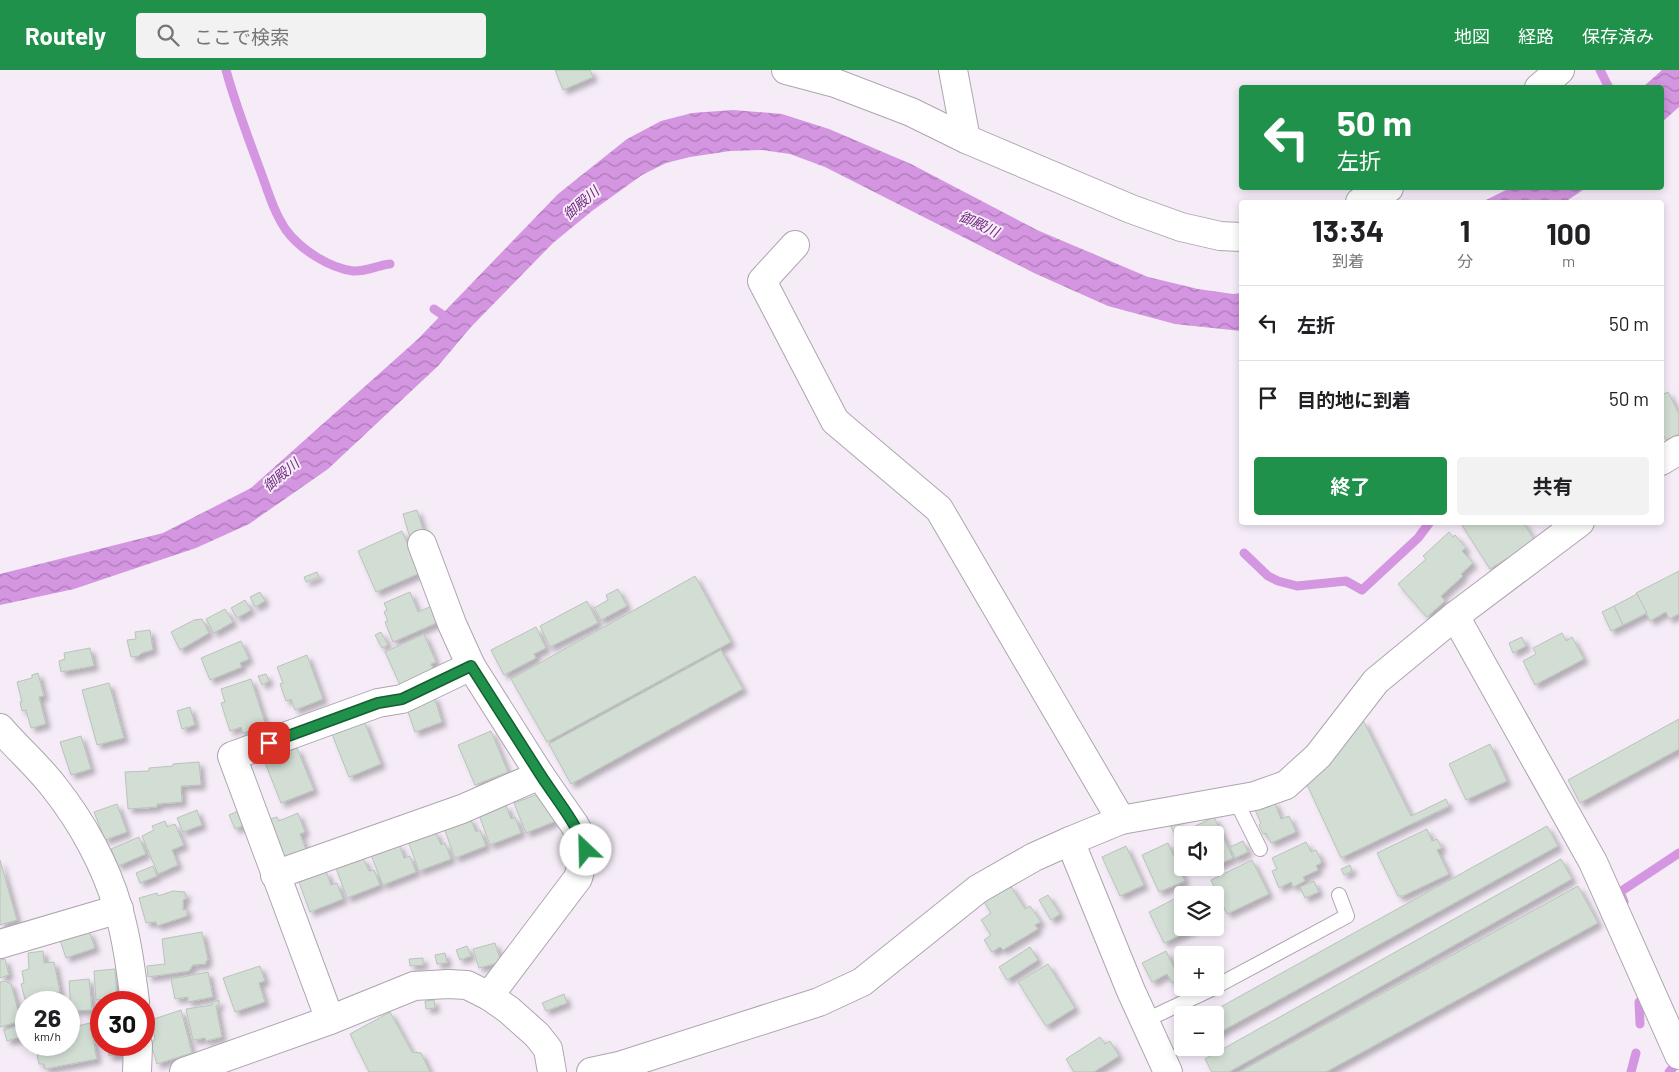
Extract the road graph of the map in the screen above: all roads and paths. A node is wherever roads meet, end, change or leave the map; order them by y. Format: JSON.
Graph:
{"nodes":[{"id":1,"x":786,"y":70,"type":"edge"},
{"id":2,"x":953,"y":70,"type":"edge"},
{"id":3,"x":1560,"y":70,"type":"edge"},
{"id":4,"x":1542,"y":85,"type":"edge"},
{"id":5,"x":966,"y":139,"type":"junction"},
{"id":6,"x":1385,"y":190,"type":"edge"},
{"id":7,"x":1364,"y":200,"type":"edge"},
{"id":8,"x":1239,"y":237,"type":"edge"},
{"id":9,"x":795,"y":245,"type":"dead end"},
{"id":10,"x":1679,"y":450,"type":"edge"},
{"id":11,"x":1664,"y":459,"type":"edge"},
{"id":12,"x":1576,"y":525,"type":"edge"},
{"id":13,"x":422,"y":544,"type":"dead end"},
{"id":14,"x":1455,"y":616,"type":"junction"},
{"id":15,"x":471,"y":666,"type":"junction"},
{"id":16,"x":0,"y":728,"type":"edge"},
{"id":17,"x":540,"y":775,"type":"junction"},
{"id":18,"x":1235,"y":799,"type":"junction"},
{"id":19,"x":1121,"y":820,"type":"junction"},
{"id":20,"x":1070,"y":841,"type":"junction"},
{"id":21,"x":1260,"y":849,"type":"dead end"},
{"id":22,"x":275,"y":875,"type":"junction"},
{"id":23,"x":1339,"y":894,"type":"dead end"},
{"id":24,"x":119,"y":909,"type":"junction"},
{"id":25,"x":0,"y":944,"type":"edge"},
{"id":26,"x":1224,"y":982,"type":"edge"},
{"id":27,"x":133,"y":991,"type":"edge"},
{"id":28,"x":489,"y":996,"type":"junction"},
{"id":29,"x":1195,"y":996,"type":"edge"},
{"id":30,"x":330,"y":1020,"type":"junction"},
{"id":31,"x":1144,"y":1021,"type":"junction"},
{"id":32,"x":1679,"y":1055,"type":"edge"},
{"id":33,"x":137,"y":1056,"type":"edge"},
{"id":34,"x":136,"y":1072,"type":"edge"},
{"id":35,"x":184,"y":1072,"type":"edge"},
{"id":36,"x":552,"y":1072,"type":"edge"},
{"id":37,"x":591,"y":1072,"type":"edge"},
{"id":38,"x":1168,"y":1072,"type":"edge"}],
"edges":[{"from":1,"to":5,"type":"street"},
{"from":2,"to":5,"type":"street"},
{"from":3,"to":4,"type":"street"},
{"from":5,"to":8,"type":"street"},
{"from":6,"to":7,"type":"street"},
{"from":9,"to":19,"type":"street"},
{"from":10,"to":11,"type":"street"},
{"from":12,"to":14,"type":"street"},
{"from":13,"to":15,"type":"street"},
{"from":14,"to":18,"type":"street"},
{"from":14,"to":32,"type":"street"},
{"from":15,"to":17,"type":"street"},
{"from":15,"to":22,"type":"street"},
{"from":16,"to":24,"type":"street"},
{"from":17,"to":22,"type":"street"},
{"from":17,"to":28,"type":"street"},
{"from":18,"to":19,"type":"street"},
{"from":18,"to":21,"type":"lane"},
{"from":19,"to":20,"type":"street"},
{"from":20,"to":31,"type":"street"},
{"from":20,"to":37,"type":"street"},
{"from":22,"to":30,"type":"street"},
{"from":23,"to":26,"type":"lane"},
{"from":24,"to":25,"type":"street"},
{"from":24,"to":27,"type":"street"},
{"from":28,"to":30,"type":"street"},
{"from":28,"to":36,"type":"street"},
{"from":29,"to":31,"type":"lane"},
{"from":30,"to":35,"type":"street"},
{"from":31,"to":38,"type":"street"},
{"from":33,"to":34,"type":"street"}]}
